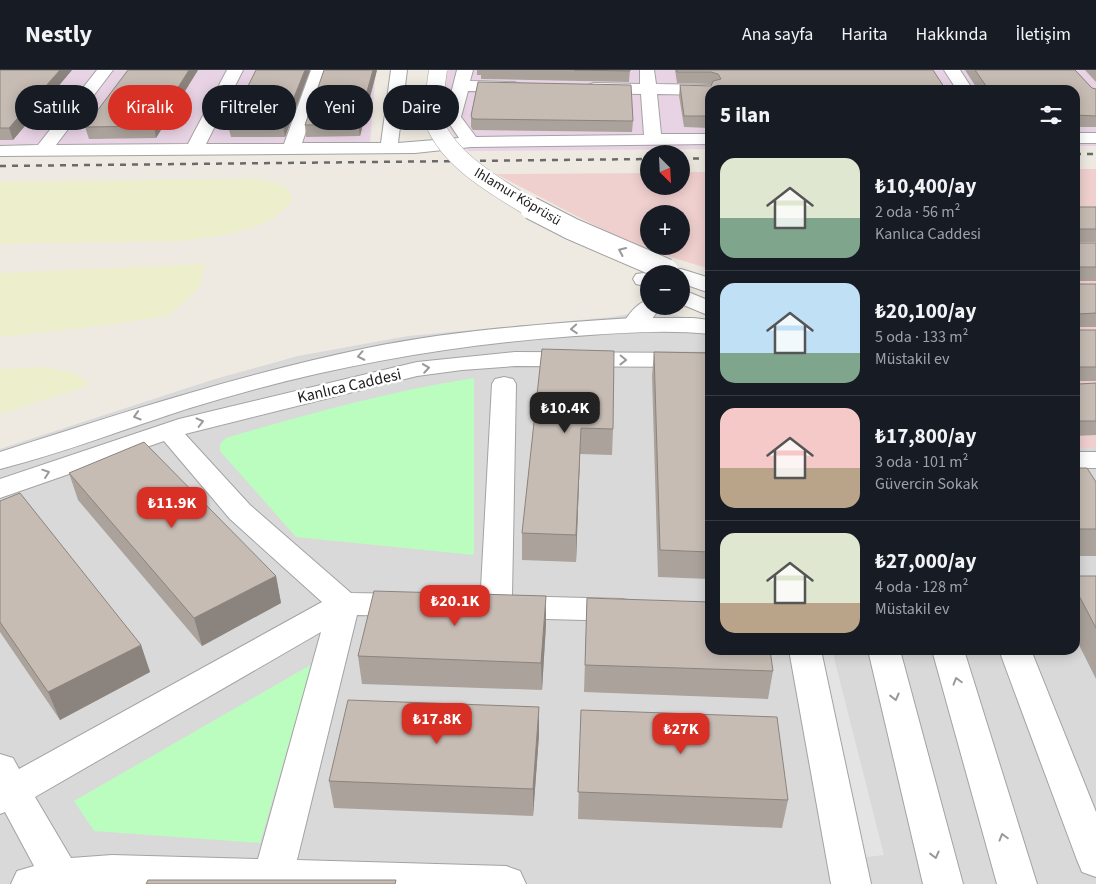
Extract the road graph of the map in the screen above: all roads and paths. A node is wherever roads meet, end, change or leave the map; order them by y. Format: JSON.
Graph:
{"nodes":[{"id":1,"x":106,"y":70,"type":"edge"},
{"id":2,"x":235,"y":70,"type":"edge"},
{"id":3,"x":319,"y":70,"type":"edge"},
{"id":4,"x":399,"y":70,"type":"edge"},
{"id":5,"x":438,"y":70,"type":"edge"},
{"id":6,"x":647,"y":70,"type":"edge"},
{"id":7,"x":952,"y":70,"type":"edge"},
{"id":8,"x":463,"y":78,"type":"edge"},
{"id":9,"x":962,"y":85,"type":"edge"},
{"id":10,"x":530,"y":87,"type":"edge"},
{"id":11,"x":580,"y":88,"type":"edge"},
{"id":12,"x":649,"y":89,"type":"junction"},
{"id":13,"x":705,"y":90,"type":"edge"},
{"id":14,"x":423,"y":130,"type":"edge"},
{"id":15,"x":1080,"y":138,"type":"edge"},
{"id":16,"x":1096,"y":138,"type":"edge"},
{"id":17,"x":653,"y":139,"type":"junction"},
{"id":18,"x":705,"y":139,"type":"edge"},
{"id":19,"x":471,"y":142,"type":"junction"},
{"id":20,"x":389,"y":148,"type":"junction"},
{"id":21,"x":291,"y":149,"type":"junction"},
{"id":22,"x":194,"y":150,"type":"junction"},
{"id":23,"x":43,"y":151,"type":"junction"},
{"id":24,"x":0,"y":152,"type":"edge"},
{"id":25,"x":657,"y":265,"type":"edge"},
{"id":26,"x":640,"y":277,"type":"edge"},
{"id":27,"x":690,"y":278,"type":"edge"},
{"id":28,"x":705,"y":284,"type":"edge"},
{"id":29,"x":690,"y":300,"type":"edge"},
{"id":30,"x":705,"y":307,"type":"edge"},
{"id":31,"x":642,"y":315,"type":"edge"},
{"id":32,"x":633,"y":325,"type":"junction"},
{"id":33,"x":705,"y":326,"type":"edge"},
{"id":34,"x":705,"y":360,"type":"edge"},
{"id":35,"x":504,"y":384,"type":"dead end"},
{"id":36,"x":168,"y":430,"type":"junction"},
{"id":37,"x":1080,"y":460,"type":"edge"},
{"id":38,"x":1096,"y":460,"type":"edge"},
{"id":39,"x":0,"y":461,"type":"edge"},
{"id":40,"x":0,"y":488,"type":"edge"},
{"id":41,"x":344,"y":604,"type":"junction"},
{"id":42,"x":467,"y":607,"type":"junction"},
{"id":43,"x":652,"y":610,"type":"edge"},
{"id":44,"x":806,"y":655,"type":"edge"},
{"id":45,"x":885,"y":655,"type":"edge"},
{"id":46,"x":949,"y":655,"type":"edge"},
{"id":47,"x":1017,"y":655,"type":"edge"},
{"id":48,"x":4,"y":786,"type":"edge"},
{"id":49,"x":1096,"y":860,"type":"edge"},
{"id":50,"x":273,"y":877,"type":"junction"},
{"id":51,"x":46,"y":881,"type":"edge"},
{"id":52,"x":460,"y":883,"type":"edge"},
{"id":53,"x":506,"y":884,"type":"edge"},
{"id":54,"x":851,"y":884,"type":"edge"},
{"id":55,"x":942,"y":884,"type":"edge"},
{"id":56,"x":1017,"y":884,"type":"edge"}],
"edges":[{"from":1,"to":23,"type":"street"},
{"from":2,"to":22,"type":"street"},
{"from":3,"to":21,"type":"street"},
{"from":4,"to":20,"type":"street"},
{"from":25,"to":5,"type":"street","name":"Ihlamur Köprüsü","one_way":true,"bridge":true},
{"from":6,"to":12,"type":"street"},
{"from":7,"to":9,"type":"street"},
{"from":8,"to":10,"type":"street"},
{"from":8,"to":19,"type":"street"},
{"from":11,"to":12,"type":"street"},
{"from":12,"to":13,"type":"street"},
{"from":12,"to":17,"type":"street"},
{"from":14,"to":26,"type":"street","name":"Ihlamur Köprüsü"},
{"from":15,"to":16,"type":"street"},
{"from":17,"to":18,"type":"street"},
{"from":17,"to":19,"type":"street"},
{"from":19,"to":20,"type":"street"},
{"from":20,"to":21,"type":"street"},
{"from":21,"to":22,"type":"street"},
{"from":22,"to":23,"type":"street"},
{"from":23,"to":24,"type":"street"},
{"from":27,"to":28,"type":"street","name":"Ihlamur Köprüsü"},
{"from":29,"to":30,"type":"street"},
{"from":31,"to":32,"type":"street"},
{"from":32,"to":33,"type":"street","name":"Kanlıca Caddesi"},
{"from":32,"to":39,"type":"street","name":"Kanlıca Caddesi","one_way":true},
{"from":36,"to":34,"type":"street","name":"Kanlıca Caddesi","one_way":true},
{"from":35,"to":42,"type":"street"},
{"from":40,"to":36,"type":"street","name":"Kanlıca Caddesi","one_way":true},
{"from":36,"to":41,"type":"street"},
{"from":37,"to":38,"type":"street"},
{"from":41,"to":42,"type":"street"},
{"from":41,"to":48,"type":"street"},
{"from":41,"to":50,"type":"street"},
{"from":42,"to":43,"type":"street"},
{"from":44,"to":54,"type":"street"},
{"from":45,"to":55,"type":"street","one_way":true},
{"from":56,"to":46,"type":"street","one_way":true},
{"from":47,"to":49,"type":"street"},
{"from":48,"to":51,"type":"street"},
{"from":50,"to":51,"type":"street"},
{"from":50,"to":52,"type":"street"},
{"from":52,"to":53,"type":"street"}]}
